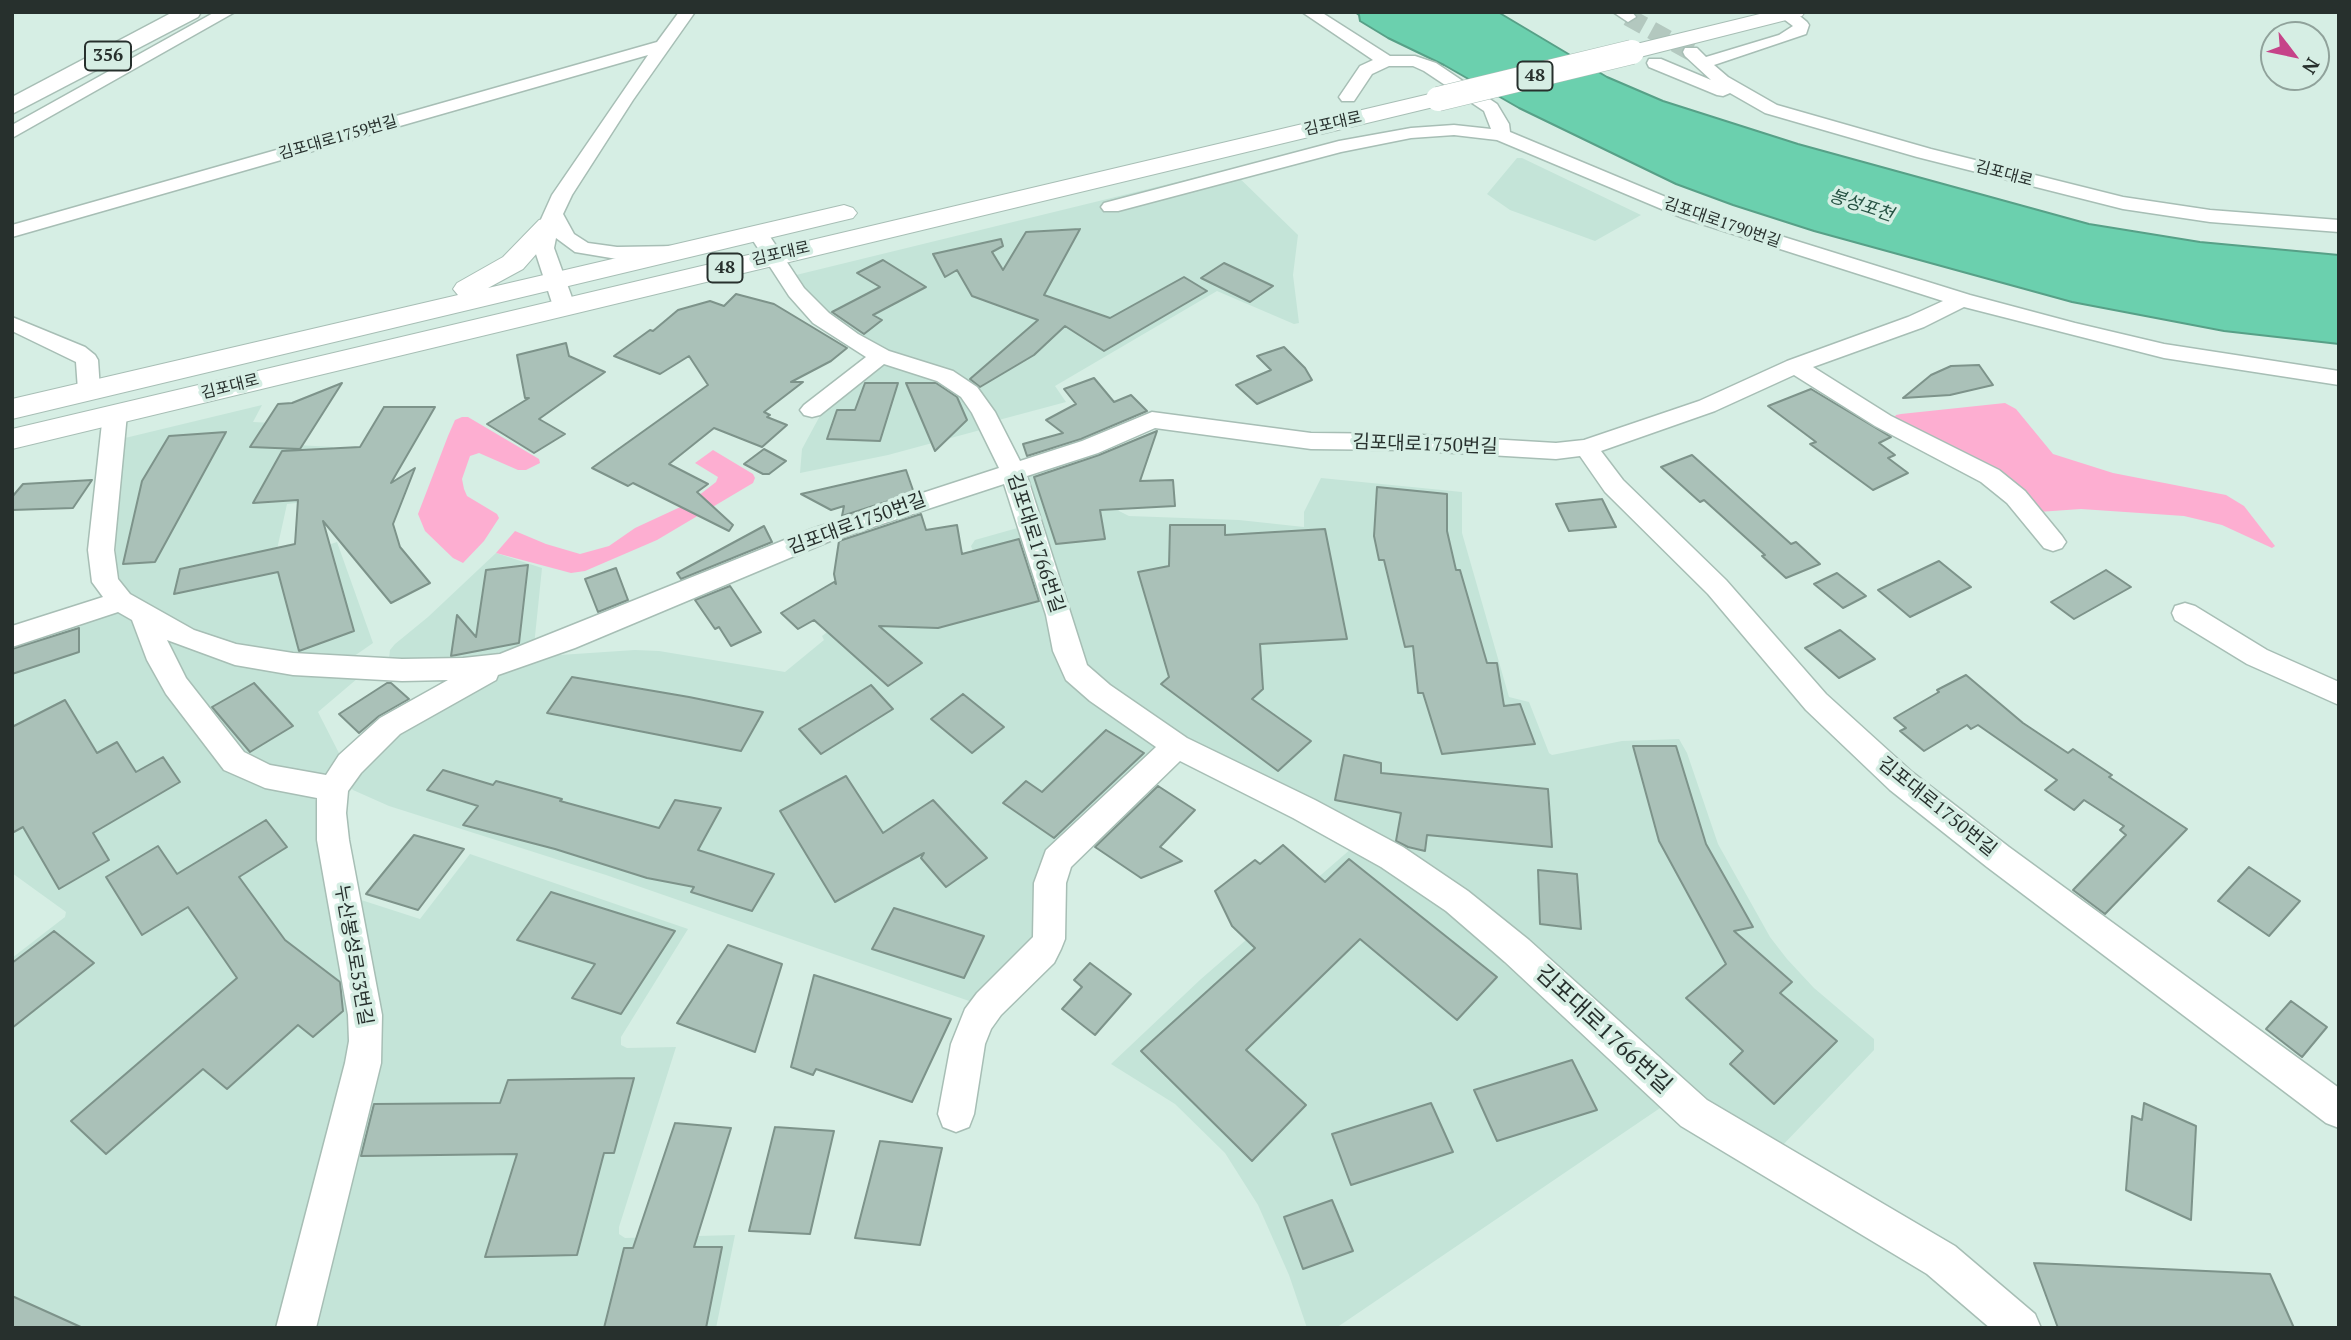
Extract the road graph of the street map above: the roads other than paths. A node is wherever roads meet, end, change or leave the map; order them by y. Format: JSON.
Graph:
{"nodes":[{"id":1,"x":172,"y":12,"type":"edge"},
{"id":2,"x":190,"y":12,"type":"edge"},
{"id":3,"x":227,"y":12,"type":"edge"},
{"id":4,"x":687,"y":12,"type":"edge"},
{"id":5,"x":1310,"y":12,"type":"edge"},
{"id":6,"x":1721,"y":12,"type":"edge"},
{"id":7,"x":1791,"y":13,"type":"edge"},
{"id":8,"x":664,"y":45,"type":"junction"},
{"id":9,"x":1386,"y":61,"type":"junction"},
{"id":10,"x":1655,"y":63,"type":"dead end"},
{"id":11,"x":1348,"y":97,"type":"junction"},
{"id":12,"x":16,"y":103,"type":"edge"},
{"id":13,"x":1771,"y":108,"type":"junction"},
{"id":14,"x":1318,"y":128,"type":"junction"},
{"id":15,"x":12,"y":133,"type":"edge"},
{"id":16,"x":1501,"y":135,"type":"junction"},
{"id":17,"x":1339,"y":147,"type":"junction"},
{"id":18,"x":1235,"y":148,"type":"junction"},
{"id":19,"x":1069,"y":161,"type":"dead end"},
{"id":20,"x":1258,"y":169,"type":"junction"},
{"id":21,"x":1140,"y":170,"type":"junction"},
{"id":22,"x":1163,"y":194,"type":"junction"},
{"id":23,"x":872,"y":207,"type":"dead end"},
{"id":24,"x":1111,"y":207,"type":"dead end"},
{"id":25,"x":551,"y":220,"type":"junction"},
{"id":26,"x":2339,"y":226,"type":"edge"},
{"id":27,"x":12,"y":231,"type":"edge"},
{"id":28,"x":764,"y":245,"type":"junction"},
{"id":29,"x":678,"y":252,"type":"junction"},
{"id":30,"x":560,"y":293,"type":"junction"},
{"id":31,"x":1962,"y":300,"type":"junction"},
{"id":32,"x":406,"y":316,"type":"junction"},
{"id":33,"x":445,"y":320,"type":"junction"},
{"id":34,"x":12,"y":323,"type":"edge"},
{"id":35,"x":881,"y":355,"type":"junction"},
{"id":36,"x":1795,"y":366,"type":"junction"},
{"id":37,"x":2339,"y":378,"type":"edge"},
{"id":38,"x":89,"y":390,"type":"junction"},
{"id":39,"x":12,"y":409,"type":"edge"},
{"id":40,"x":812,"y":410,"type":"dead end"},
{"id":41,"x":116,"y":414,"type":"junction"},
{"id":42,"x":12,"y":439,"type":"edge"},
{"id":43,"x":1586,"y":449,"type":"junction"},
{"id":44,"x":1013,"y":472,"type":"junction"},
{"id":45,"x":2053,"y":542,"type":"dead end"},
{"id":46,"x":132,"y":608,"type":"junction"},
{"id":47,"x":2185,"y":613,"type":"dead end"},
{"id":48,"x":12,"y":637,"type":"edge"},
{"id":49,"x":502,"y":664,"type":"junction"},
{"id":50,"x":2339,"y":694,"type":"edge"},
{"id":51,"x":1177,"y":746,"type":"junction"},
{"id":52,"x":333,"y":789,"type":"junction"},
{"id":53,"x":2339,"y":1110,"type":"edge"},
{"id":54,"x":956,"y":1114,"type":"dead end"},
{"id":55,"x":296,"y":1328,"type":"edge"},
{"id":56,"x":2021,"y":1328,"type":"edge"}],
"edges":[{"from":1,"to":12,"type":"highway","number":"356"},
{"from":2,"to":12,"type":"highway","number":"356"},
{"from":3,"to":15,"type":"street"},
{"from":4,"to":8,"type":"street"},
{"from":5,"to":9,"type":"street"},
{"from":6,"to":11,"type":"main road","name":"김포대로","number":"48"},
{"from":7,"to":13,"type":"street","name":"김포대로"},
{"from":7,"to":14,"type":"main road","name":"김포대로","number":"48","bridge":true},
{"from":8,"to":25,"type":"street"},
{"from":8,"to":27,"type":"street","name":"김포대로1759번길"},
{"from":9,"to":11,"type":"street"},
{"from":9,"to":16,"type":"street"},
{"from":10,"to":13,"type":"street"},
{"from":11,"to":19,"type":"main road","name":"김포대로","number":"48"},
{"from":13,"to":26,"type":"street","name":"김포대로"},
{"from":14,"to":17,"type":"street"},
{"from":14,"to":18,"type":"main road","name":"김포대로","number":"48"},
{"from":16,"to":17,"type":"street","name":"김포대로1790번길"},
{"from":16,"to":31,"type":"street","name":"김포대로1790번길"},
{"from":17,"to":20,"type":"street","name":"김포대로1790번길"},
{"from":18,"to":20,"type":"street"},
{"from":18,"to":21,"type":"main road","name":"김포대로","number":"48"},
{"from":20,"to":22,"type":"street","name":"김포대로1790번길"},
{"from":21,"to":22,"type":"street"},
{"from":21,"to":28,"type":"main road","name":"김포대로","number":"48"},
{"from":22,"to":24,"type":"street","name":"김포대로1790번길"},
{"from":23,"to":28,"type":"main road","name":"김포대로","number":"48"},
{"from":25,"to":29,"type":"street"},
{"from":25,"to":30,"type":"street"},
{"from":25,"to":32,"type":"main road"},
{"from":28,"to":29,"type":"main road","name":"김포대로","number":"48"},
{"from":28,"to":30,"type":"main road","name":"김포대로","number":"48"},
{"from":28,"to":35,"type":"street","name":"김포대로1766번길"},
{"from":29,"to":30,"type":"main road","name":"김포대로","number":"48"},
{"from":30,"to":33,"type":"main road","name":"김포대로","number":"48"},
{"from":31,"to":36,"type":"street","name":"김포대로1750번길"},
{"from":31,"to":37,"type":"street","name":"김포대로1790번길"},
{"from":32,"to":33,"type":"main road","name":"김포대로","number":"48"},
{"from":32,"to":38,"type":"main road","name":"김포대로","number":"48"},
{"from":33,"to":41,"type":"main road","name":"김포대로","number":"48"},
{"from":34,"to":38,"type":"street"},
{"from":35,"to":40,"type":"street"},
{"from":35,"to":44,"type":"street","name":"김포대로1766번길"},
{"from":36,"to":43,"type":"street","name":"김포대로1750번길"},
{"from":36,"to":45,"type":"street"},
{"from":38,"to":39,"type":"main road","name":"김포대로","number":"48"},
{"from":41,"to":42,"type":"main road","name":"김포대로","number":"48"},
{"from":41,"to":46,"type":"street"},
{"from":43,"to":44,"type":"street","name":"김포대로1750번길"},
{"from":43,"to":53,"type":"street","name":"김포대로1750번길"},
{"from":44,"to":49,"type":"street","name":"김포대로1750번길"},
{"from":44,"to":51,"type":"street","name":"김포대로1766번길"},
{"from":46,"to":48,"type":"street"},
{"from":46,"to":49,"type":"street","name":"김포대로1750번길"},
{"from":46,"to":52,"type":"street"},
{"from":47,"to":50,"type":"street"},
{"from":49,"to":52,"type":"street"},
{"from":51,"to":54,"type":"street"},
{"from":51,"to":56,"type":"street","name":"김포대로1766번길"},
{"from":52,"to":55,"type":"street","name":"누산봉성로53번길"}]}
